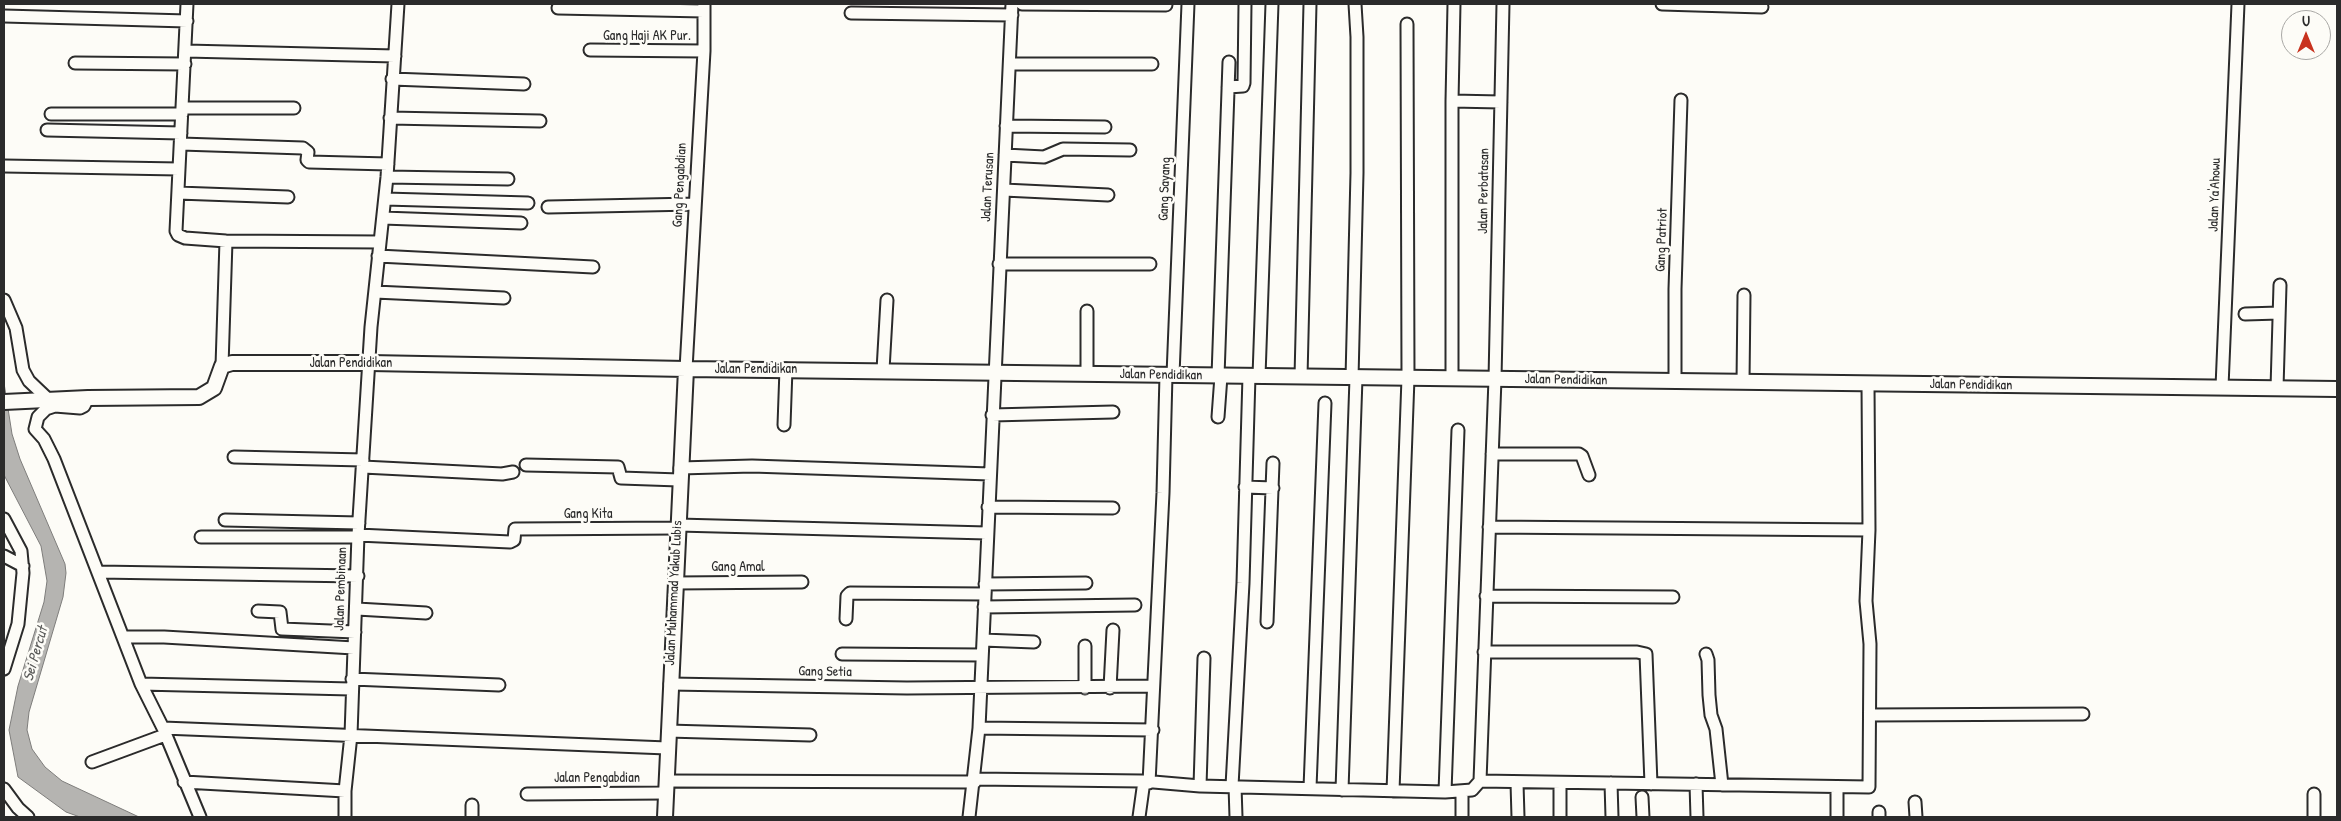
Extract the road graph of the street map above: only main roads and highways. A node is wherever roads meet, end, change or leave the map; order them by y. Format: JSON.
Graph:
{"nodes":[{"id":1,"x":686,"y":369,"type":"junction"},
{"id":2,"x":2337,"y":389,"type":"edge"},
{"id":3,"x":4,"y":402,"type":"edge"},
{"id":4,"x":665,"y":817,"type":"edge"}],
"edges":[{"from":1,"to":2,"type":"main road","name":"Jalan Pendidikan"},
{"from":1,"to":3,"type":"main road","name":"Jalan Pendidikan"},
{"from":1,"to":4,"type":"main road","name":"Jalan Muhammad Yakub Lubis"}]}
